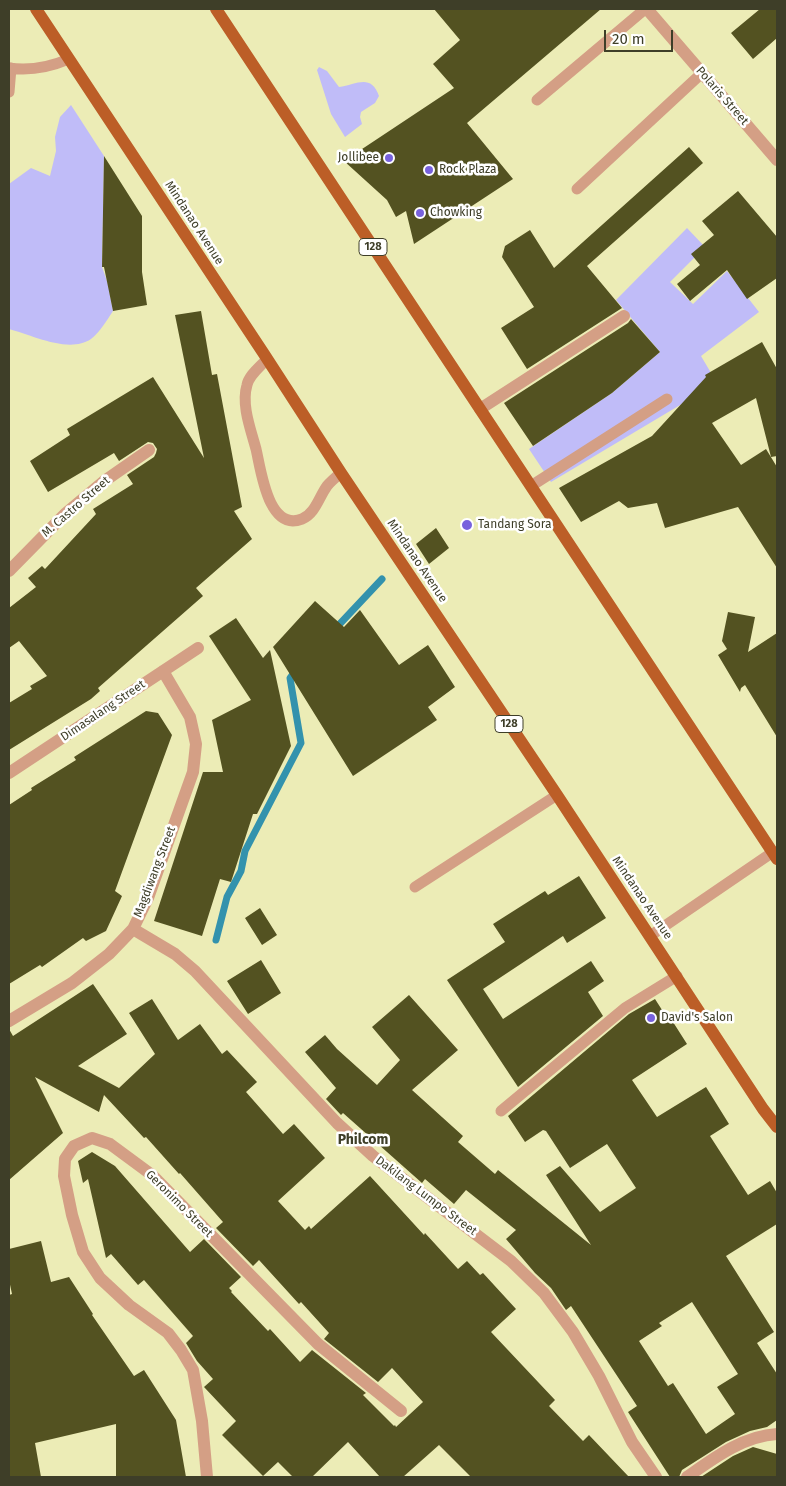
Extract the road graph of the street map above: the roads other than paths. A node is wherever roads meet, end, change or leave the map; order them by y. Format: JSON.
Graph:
{"nodes":[{"id":1,"x":36,"y":9,"type":"edge"},
{"id":2,"x":216,"y":9,"type":"edge"},
{"id":3,"x":646,"y":9,"type":"edge"},
{"id":4,"x":69,"y":58,"type":"junction"},
{"id":5,"x":10,"y":68,"type":"edge"},
{"id":6,"x":702,"y":73,"type":"junction"},
{"id":7,"x":9,"y":92,"type":"edge"},
{"id":8,"x":537,"y":100,"type":"dead end"},
{"id":9,"x":777,"y":160,"type":"edge"},
{"id":10,"x":577,"y":189,"type":"dead end"},
{"id":11,"x":624,"y":316,"type":"dead end"},
{"id":12,"x":267,"y":359,"type":"junction"},
{"id":13,"x":667,"y":399,"type":"dead end"},
{"id":14,"x":480,"y":409,"type":"junction"},
{"id":15,"x":148,"y":450,"type":"dead end"},
{"id":16,"x":341,"y":473,"type":"junction"},
{"id":17,"x":531,"y":486,"type":"junction"},
{"id":18,"x":9,"y":570,"type":"edge"},
{"id":19,"x":198,"y":648,"type":"dead end"},
{"id":20,"x":163,"y":672,"type":"junction"},
{"id":21,"x":9,"y":773,"type":"edge"},
{"id":22,"x":557,"y":795,"type":"junction"},
{"id":23,"x":775,"y":856,"type":"edge"},
{"id":24,"x":415,"y":887,"type":"dead end"},
{"id":25,"x":133,"y":929,"type":"junction"},
{"id":26,"x":650,"y":936,"type":"junction"},
{"id":27,"x":677,"y":976,"type":"junction"},
{"id":28,"x":9,"y":1021,"type":"edge"},
{"id":29,"x":500,"y":1110,"type":"dead end"},
{"id":30,"x":777,"y":1127,"type":"edge"},
{"id":31,"x":401,"y":1411,"type":"dead end"},
{"id":32,"x":777,"y":1434,"type":"edge"},
{"id":33,"x":207,"y":1477,"type":"edge"},
{"id":34,"x":656,"y":1477,"type":"edge"},
{"id":35,"x":687,"y":1477,"type":"edge"}],
"edges":[{"from":1,"to":4,"type":"main road","name":"Mindanao Avenue","number":"128"},
{"from":2,"to":14,"type":"main road","number":"128"},
{"from":3,"to":6,"type":"street","name":"Polaris Street"},
{"from":3,"to":8,"type":"lane"},
{"from":4,"to":5,"type":"lane"},
{"from":4,"to":12,"type":"main road","name":"Mindanao Avenue","number":"128"},
{"from":5,"to":7,"type":"lane"},
{"from":6,"to":9,"type":"street","name":"Polaris Street"},
{"from":6,"to":10,"type":"lane"},
{"from":11,"to":14,"type":"street"},
{"from":12,"to":16,"type":"main road","name":"Mindanao Avenue","number":"128"},
{"from":12,"to":16,"type":"lane"},
{"from":13,"to":17,"type":"lane"},
{"from":14,"to":17,"type":"main road","number":"128"},
{"from":15,"to":18,"type":"street","name":"M. Castro Street"},
{"from":16,"to":22,"type":"main road","name":"Mindanao Avenue","number":"128"},
{"from":17,"to":23,"type":"main road","number":"128"},
{"from":19,"to":20,"type":"street","name":"Dimasalang Street"},
{"from":20,"to":21,"type":"street","name":"Dimasalang Street"},
{"from":20,"to":25,"type":"street","name":"Magdiwang Street"},
{"from":22,"to":24,"type":"lane"},
{"from":22,"to":26,"type":"main road","name":"Mindanao Avenue","number":"128"},
{"from":23,"to":26,"type":"lane"},
{"from":25,"to":28,"type":"street","name":"Magdiwang Street"},
{"from":25,"to":34,"type":"street","name":"Dakilang Lumpo Street"},
{"from":26,"to":27,"type":"main road","name":"Mindanao Avenue","number":"128"},
{"from":27,"to":29,"type":"lane"},
{"from":27,"to":30,"type":"main road","name":"Mindanao Avenue","number":"128"},
{"from":31,"to":33,"type":"street","name":"Geronimo Street"},
{"from":32,"to":35,"type":"street"}]}
